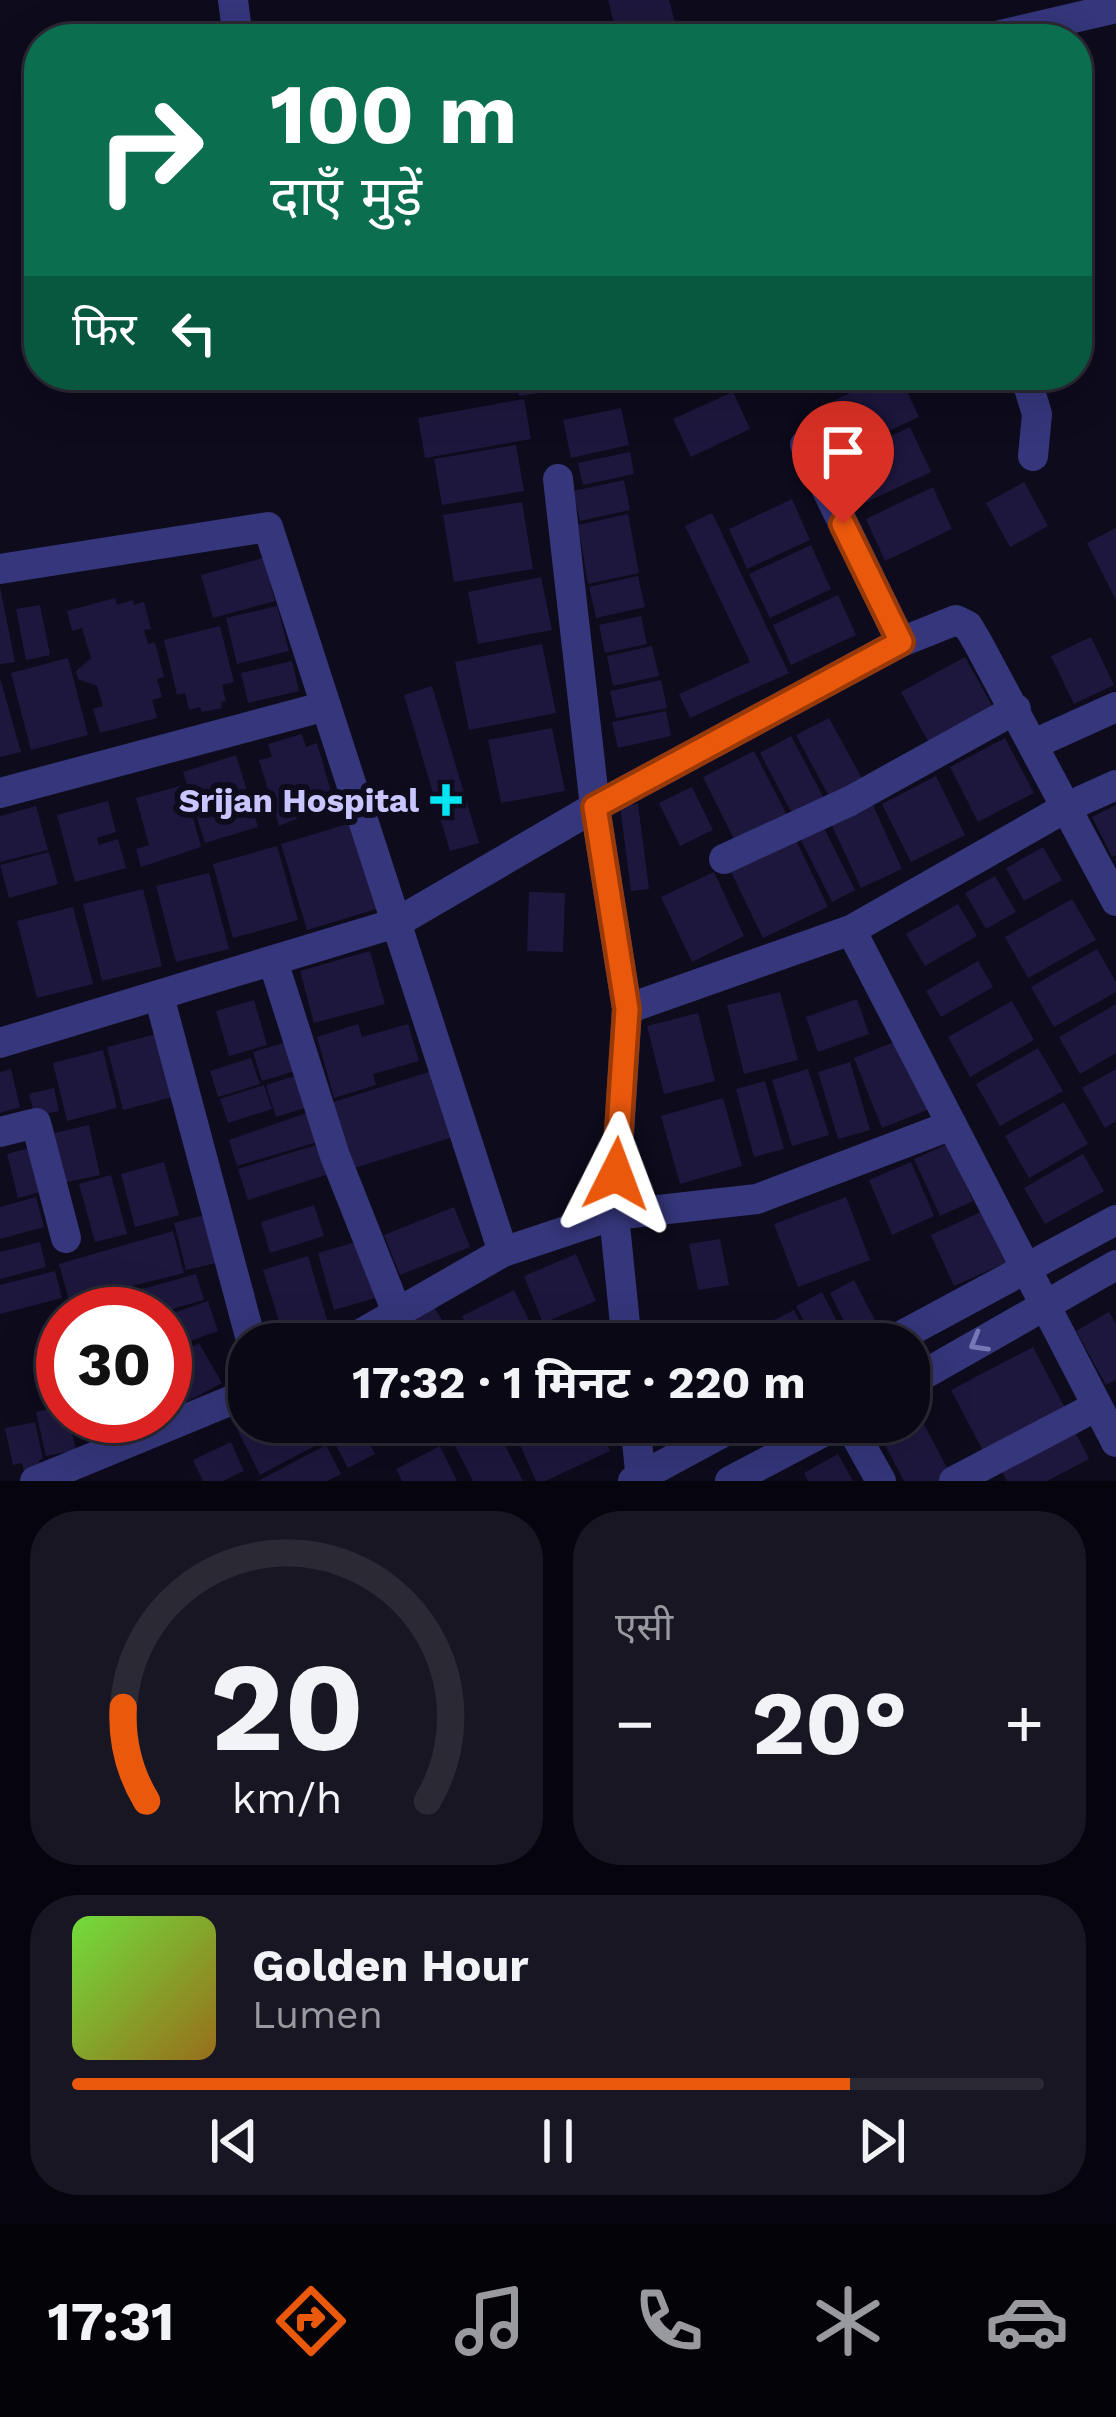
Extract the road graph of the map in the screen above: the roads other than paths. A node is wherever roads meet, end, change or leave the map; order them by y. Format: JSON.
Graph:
{"nodes":[{"id":1,"x":1116,"y":8,"type":"edge"},
{"id":2,"x":1047,"y":24,"type":"edge"},
{"id":3,"x":1029,"y":390,"type":"edge"},
{"id":4,"x":805,"y":445,"type":"dead end"},
{"id":5,"x":1033,"y":457,"type":"dead end"},
{"id":6,"x":558,"y":479,"type":"dead end"},
{"id":7,"x":0,"y":568,"type":"edge"},
{"id":8,"x":901,"y":642,"type":"junction"},
{"id":9,"x":326,"y":706,"type":"junction"},
{"id":10,"x":1116,"y":707,"type":"edge"},
{"id":11,"x":1016,"y":709,"type":"junction"},
{"id":12,"x":1034,"y":744,"type":"junction"},
{"id":13,"x":1116,"y":785,"type":"edge"},
{"id":14,"x":0,"y":793,"type":"edge"},
{"id":15,"x":595,"y":807,"type":"junction"},
{"id":16,"x":1067,"y":807,"type":"junction"},
{"id":17,"x":724,"y":859,"type":"dead end"},
{"id":18,"x":1116,"y":901,"type":"edge"},
{"id":19,"x":396,"y":923,"type":"junction"},
{"id":20,"x":851,"y":930,"type":"junction"},
{"id":21,"x":273,"y":961,"type":"junction"},
{"id":22,"x":159,"y":997,"type":"junction"},
{"id":23,"x":627,"y":1009,"type":"junction"},
{"id":24,"x":0,"y":1043,"type":"edge"},
{"id":25,"x":952,"y":1125,"type":"junction"},
{"id":26,"x":0,"y":1132,"type":"edge"},
{"id":27,"x":614,"y":1215,"type":"junction"},
{"id":28,"x":1116,"y":1220,"type":"edge"},
{"id":29,"x":66,"y":1238,"type":"dead end"},
{"id":30,"x":503,"y":1252,"type":"junction"},
{"id":31,"x":1116,"y":1265,"type":"edge"},
{"id":32,"x":1026,"y":1268,"type":"junction"},
{"id":33,"x":1045,"y":1304,"type":"junction"},
{"id":34,"x":398,"y":1315,"type":"junction"},
{"id":35,"x":246,"y":1323,"type":"edge"},
{"id":36,"x":383,"y":1323,"type":"edge"},
{"id":37,"x":625,"y":1323,"type":"edge"},
{"id":38,"x":925,"y":1323,"type":"edge"},
{"id":39,"x":930,"y":1371,"type":"edge"},
{"id":40,"x":228,"y":1402,"type":"edge"},
{"id":41,"x":1097,"y":1406,"type":"junction"},
{"id":42,"x":1116,"y":1442,"type":"edge"},
{"id":43,"x":636,"y":1443,"type":"edge"},
{"id":44,"x":704,"y":1443,"type":"edge"},
{"id":45,"x":804,"y":1443,"type":"edge"},
{"id":46,"x":858,"y":1443,"type":"edge"},
{"id":47,"x":638,"y":1480,"type":"edge"},
{"id":48,"x":35,"y":1481,"type":"edge"},
{"id":49,"x":730,"y":1481,"type":"edge"},
{"id":50,"x":881,"y":1481,"type":"edge"},
{"id":51,"x":954,"y":1481,"type":"edge"}],
"edges":[{"from":1,"to":2,"type":"street"},
{"from":3,"to":5,"type":"street"},
{"from":4,"to":8,"type":"street"},
{"from":6,"to":15,"type":"street"},
{"from":7,"to":9,"type":"street"},
{"from":8,"to":11,"type":"street"},
{"from":8,"to":15,"type":"street"},
{"from":9,"to":14,"type":"street"},
{"from":9,"to":19,"type":"street"},
{"from":10,"to":12,"type":"street"},
{"from":11,"to":12,"type":"street"},
{"from":11,"to":17,"type":"street"},
{"from":12,"to":16,"type":"street"},
{"from":13,"to":16,"type":"street"},
{"from":15,"to":19,"type":"street"},
{"from":15,"to":23,"type":"street"},
{"from":16,"to":18,"type":"street"},
{"from":16,"to":20,"type":"street"},
{"from":19,"to":21,"type":"street"},
{"from":19,"to":30,"type":"street"},
{"from":20,"to":23,"type":"street"},
{"from":20,"to":25,"type":"street"},
{"from":21,"to":22,"type":"street"},
{"from":21,"to":34,"type":"street"},
{"from":22,"to":24,"type":"street"},
{"from":22,"to":35,"type":"street"},
{"from":23,"to":27,"type":"street"},
{"from":25,"to":27,"type":"street"},
{"from":25,"to":32,"type":"street"},
{"from":26,"to":29,"type":"street"},
{"from":27,"to":30,"type":"street"},
{"from":27,"to":37,"type":"street"},
{"from":28,"to":32,"type":"street"},
{"from":30,"to":34,"type":"street"},
{"from":31,"to":33,"type":"street"},
{"from":32,"to":33,"type":"street"},
{"from":32,"to":38,"type":"street"},
{"from":33,"to":39,"type":"street","one_way":true},
{"from":33,"to":41,"type":"street"},
{"from":34,"to":36,"type":"street"},
{"from":40,"to":48,"type":"street"},
{"from":41,"to":42,"type":"street"},
{"from":41,"to":51,"type":"street"},
{"from":43,"to":47,"type":"street"},
{"from":44,"to":47,"type":"street"},
{"from":45,"to":49,"type":"street"},
{"from":46,"to":50,"type":"street"}]}
